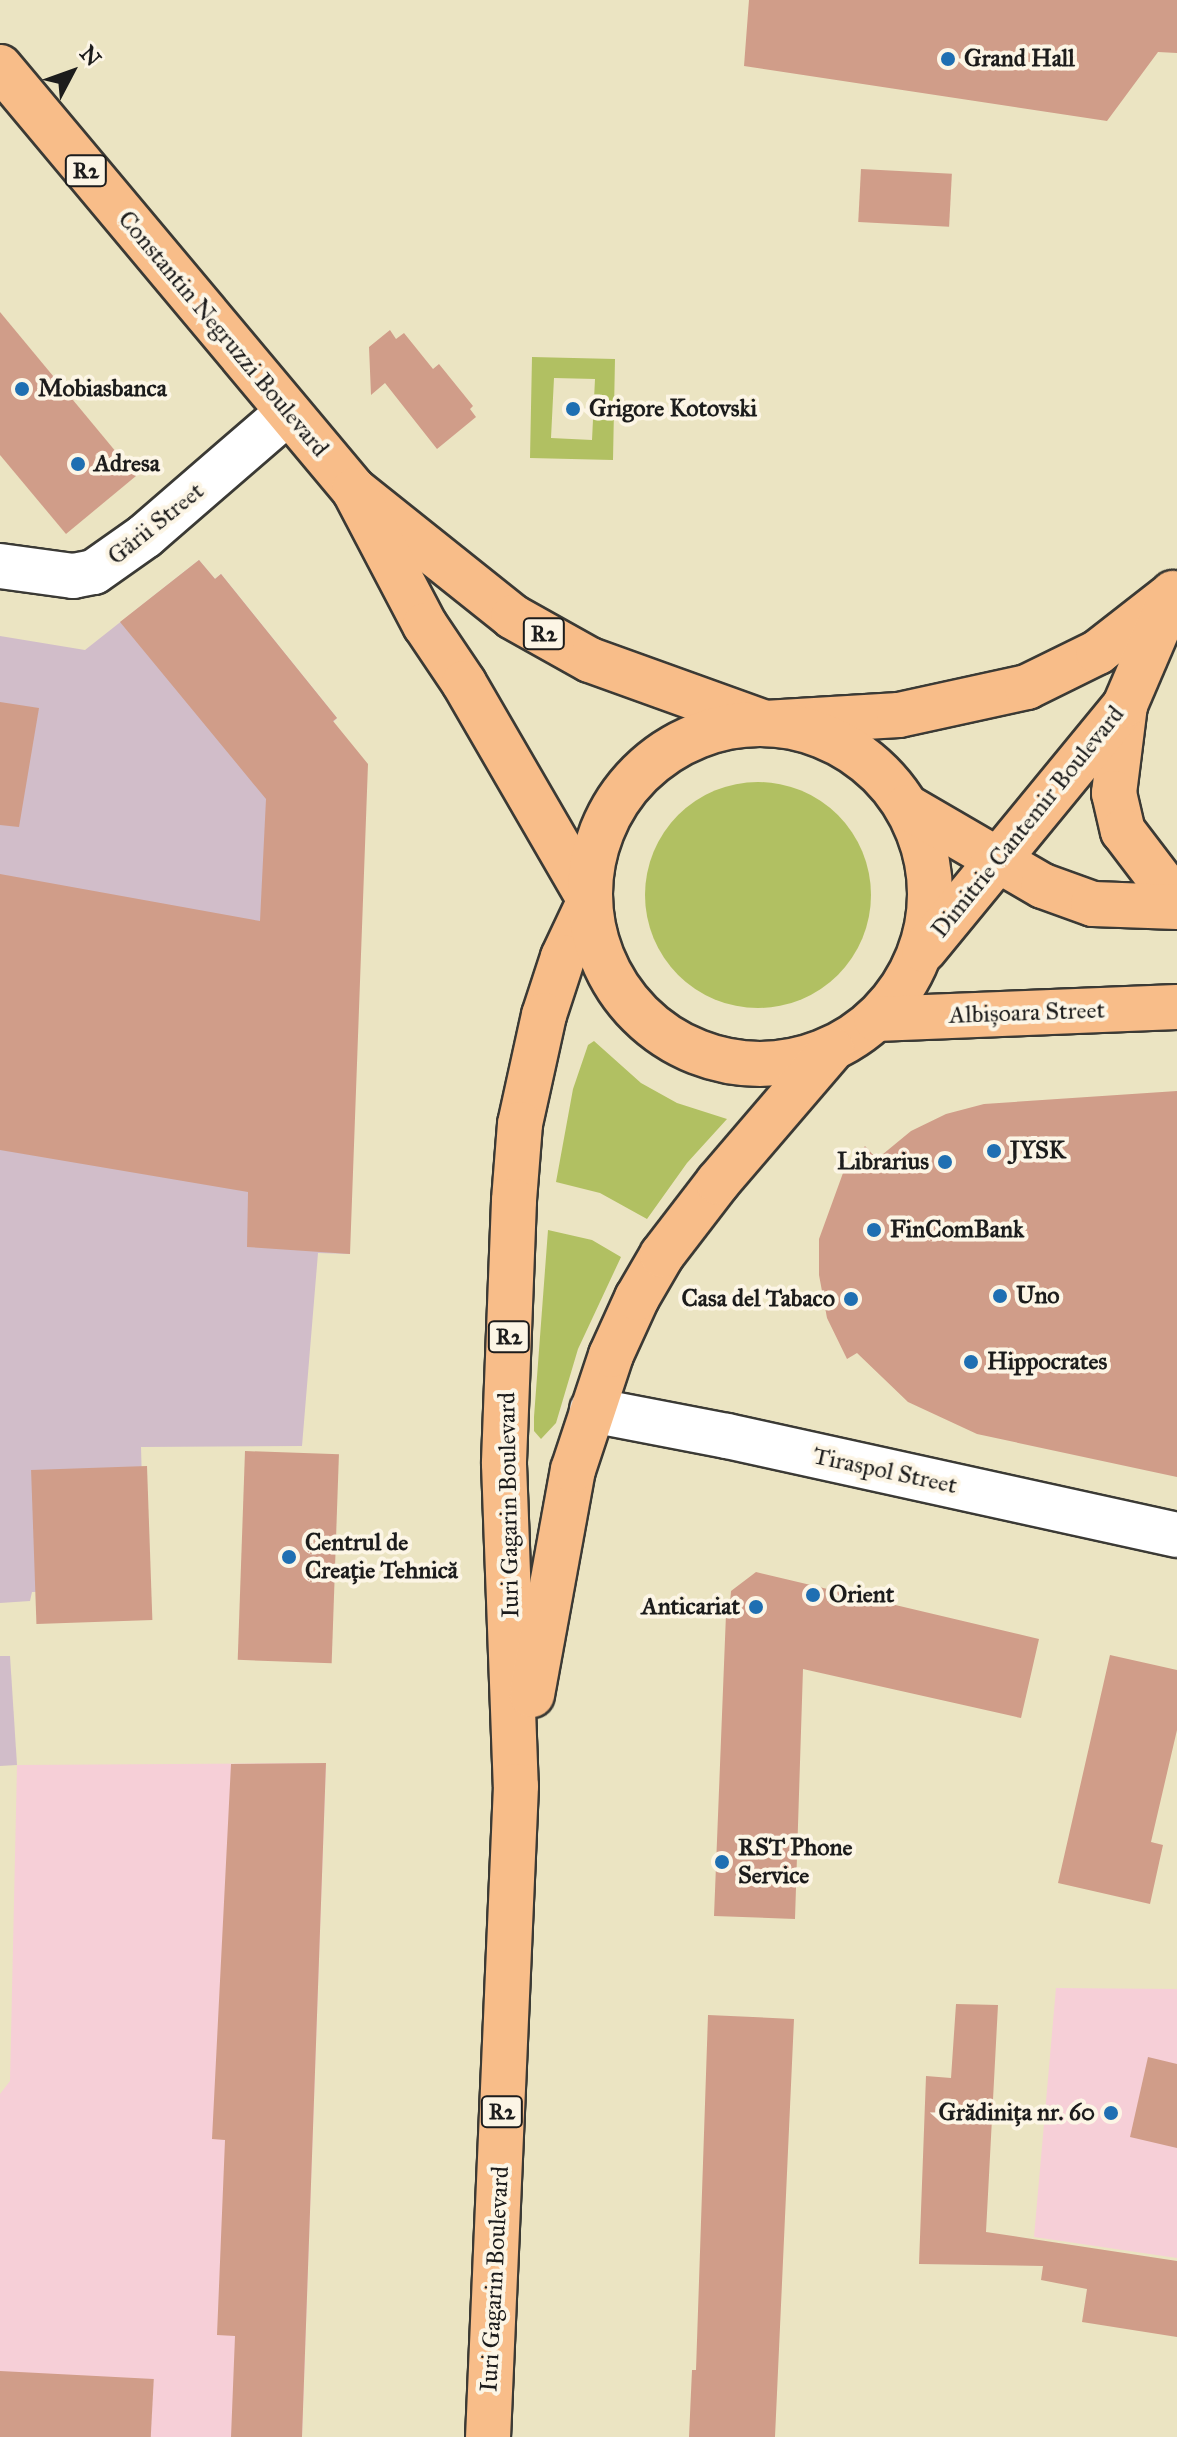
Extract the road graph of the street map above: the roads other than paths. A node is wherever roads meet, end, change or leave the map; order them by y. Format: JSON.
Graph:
{"nodes":[{"id":1,"x":0,"y":67,"type":"edge"},
{"id":2,"x":288,"y":412,"type":"junction"},
{"id":3,"x":354,"y":490,"type":"junction"},
{"id":4,"x":0,"y":566,"type":"edge"},
{"id":5,"x":1174,"y":590,"type":"edge"},
{"id":6,"x":1125,"y":705,"type":"junction"},
{"id":7,"x":765,"y":723,"type":"junction"},
{"id":8,"x":907,"y":807,"type":"junction"},
{"id":9,"x":997,"y":859,"type":"junction"},
{"id":10,"x":590,"y":900,"type":"junction"},
{"id":11,"x":1177,"y":904,"type":"edge"},
{"id":12,"x":917,"y":958,"type":"junction"},
{"id":13,"x":1177,"y":1007,"type":"edge"},
{"id":14,"x":876,"y":1019,"type":"junction"},
{"id":15,"x":832,"y":1049,"type":"junction"},
{"id":16,"x":592,"y":1410,"type":"junction"},
{"id":17,"x":1177,"y":1535,"type":"edge"},
{"id":18,"x":516,"y":1786,"type":"junction"},
{"id":19,"x":488,"y":2437,"type":"edge"}],
"edges":[{"from":1,"to":2,"type":"main road","name":"Constantin Negruzzi Boulevard","number":"R2"},
{"from":2,"to":3,"type":"main road","name":"Constantin Negruzzi Boulevard","number":"R2"},
{"from":2,"to":4,"type":"street","name":"Gării Street"},
{"from":3,"to":7,"type":"main road","name":"Constantin Negruzzi Boulevard","number":"R2"},
{"from":3,"to":10,"type":"main road","name":"Constantin Negruzzi Boulevard","number":"R2"},
{"from":5,"to":6,"type":"main road","name":"Dimitrie Cantemir Boulevard"},
{"from":5,"to":7,"type":"main road","name":"Dimitrie Cantemir Boulevard"},
{"from":6,"to":9,"type":"main road","name":"Dimitrie Cantemir Boulevard"},
{"from":6,"to":11,"type":"main road"},
{"from":7,"to":8,"type":"main road"},
{"from":7,"to":10,"type":"main road"},
{"from":8,"to":9,"type":"main road"},
{"from":8,"to":12,"type":"main road"},
{"from":9,"to":11,"type":"main road"},
{"from":9,"to":12,"type":"main road","name":"Dimitrie Cantemir Boulevard"},
{"from":10,"to":15,"type":"main road"},
{"from":10,"to":18,"type":"main road","name":"Iuri Gagarin Boulevard","number":"R2"},
{"from":12,"to":14,"type":"main road"},
{"from":13,"to":14,"type":"main road","name":"Albișoara Street"},
{"from":14,"to":15,"type":"main road"},
{"from":15,"to":16,"type":"main road","name":"Iuri Gagarin Boulevard","number":"R2"},
{"from":16,"to":17,"type":"street","name":"Tiraspol Street"},
{"from":16,"to":18,"type":"main road","name":"Iuri Gagarin Boulevard","number":"R2"},
{"from":18,"to":19,"type":"main road","name":"Iuri Gagarin Boulevard","number":"R2"}]}
